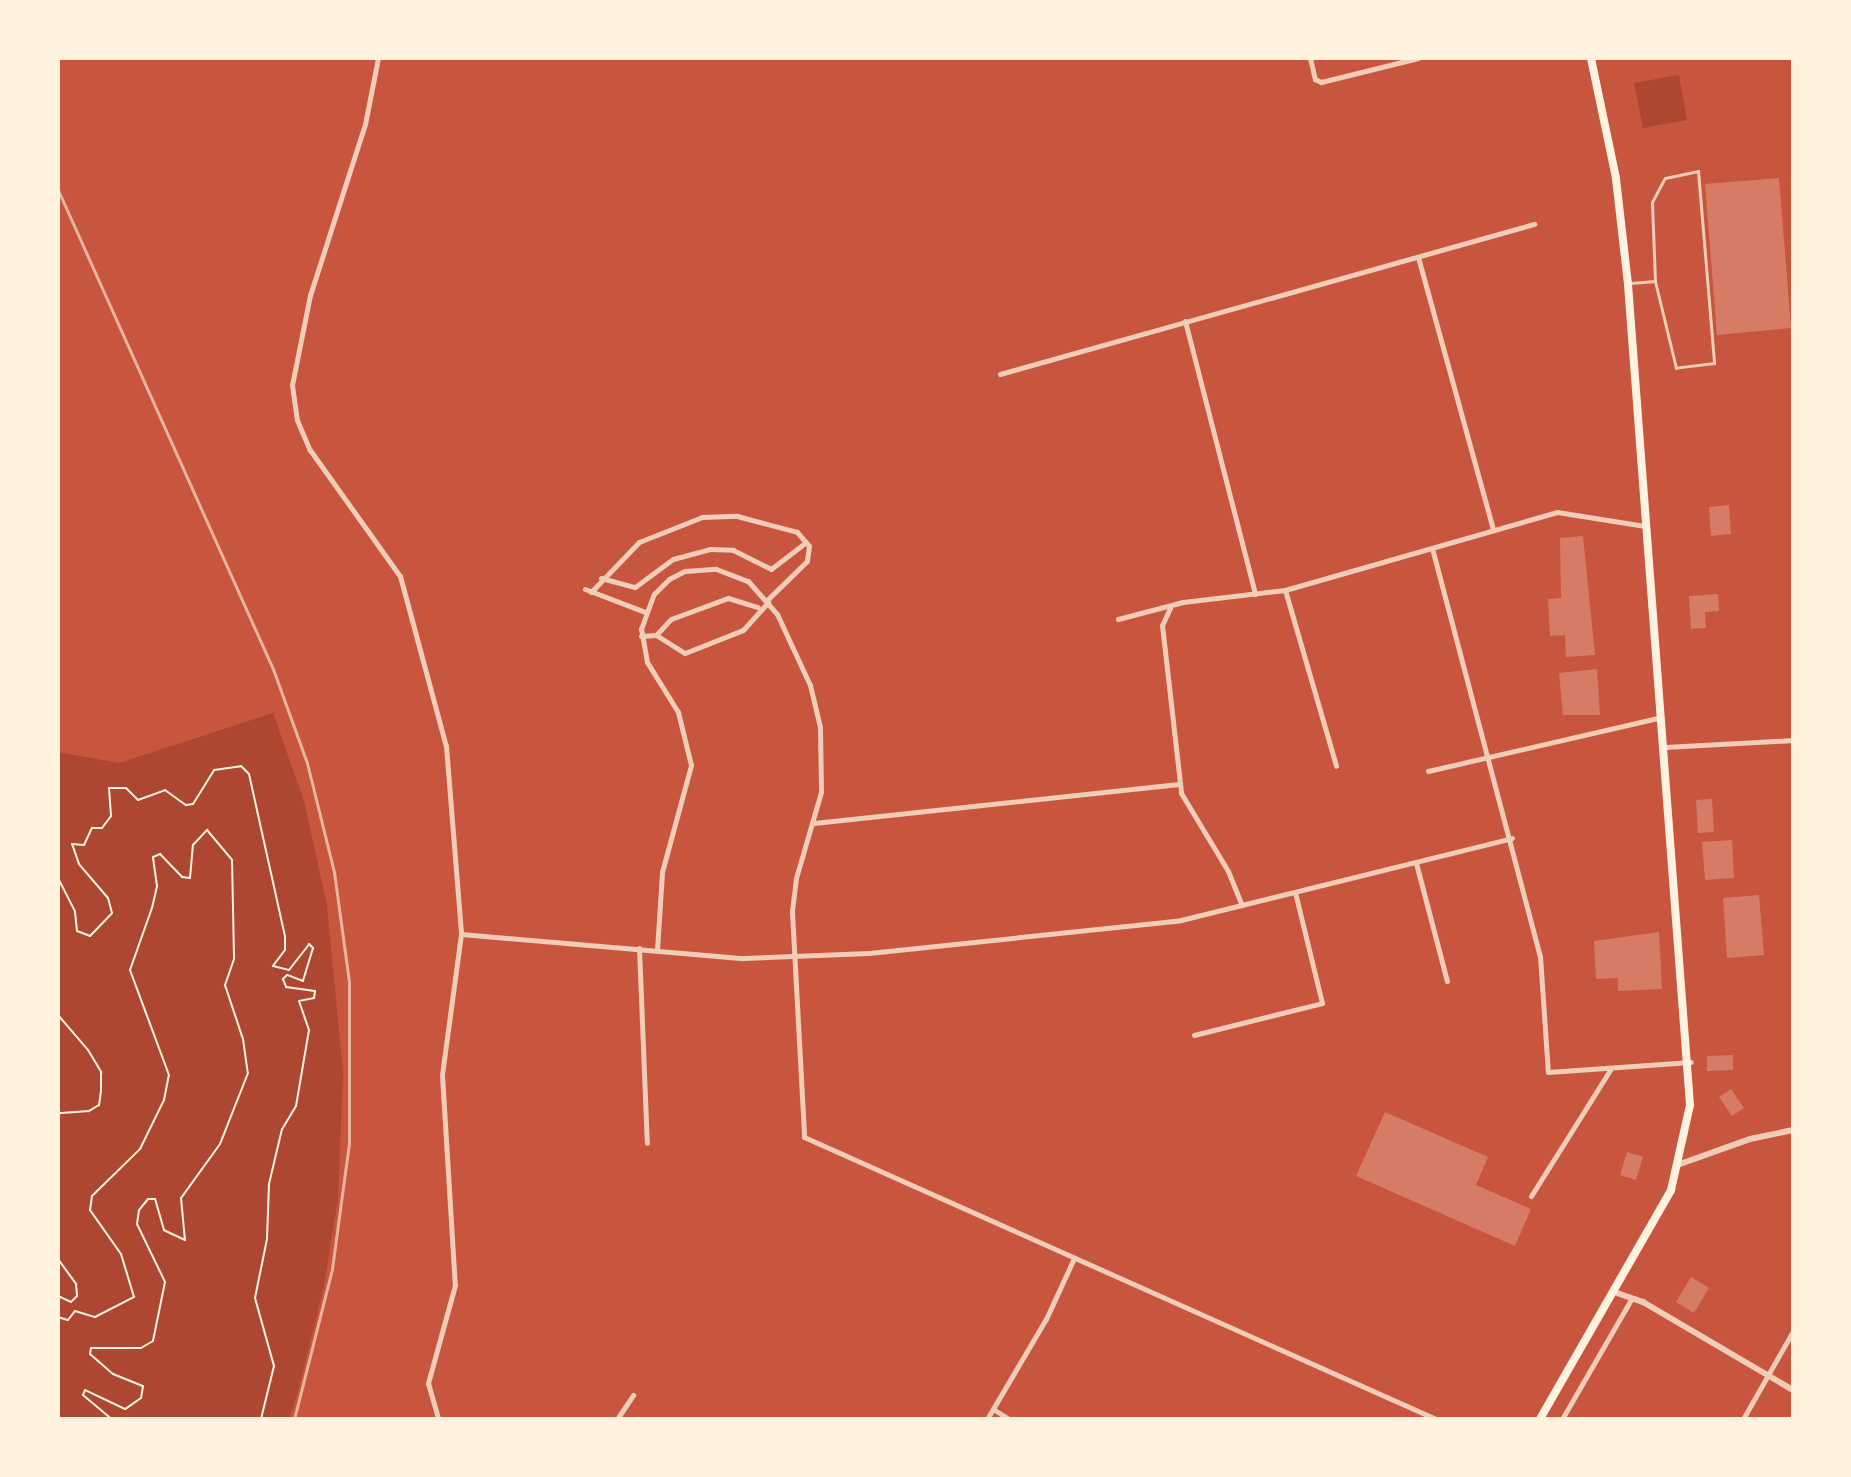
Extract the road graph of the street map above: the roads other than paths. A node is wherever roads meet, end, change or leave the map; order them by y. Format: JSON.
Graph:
{"nodes":[{"id":1,"x":378,"y":58,"type":"edge"},
{"id":2,"x":1310,"y":58,"type":"edge"},
{"id":3,"x":1418,"y":58,"type":"edge"},
{"id":4,"x":1591,"y":58,"type":"edge"},
{"id":5,"x":1534,"y":224,"type":"dead end"},
{"id":6,"x":1418,"y":257,"type":"junction"},
{"id":7,"x":1655,"y":281,"type":"junction"},
{"id":8,"x":1628,"y":284,"type":"junction"},
{"id":9,"x":1185,"y":321,"type":"junction"},
{"id":10,"x":1000,"y":374,"type":"dead end"},
{"id":11,"x":1648,"y":527,"type":"junction"},
{"id":12,"x":1493,"y":530,"type":"junction"},
{"id":13,"x":806,"y":542,"type":"junction"},
{"id":14,"x":1432,"y":548,"type":"junction"},
{"id":15,"x":601,"y":578,"type":"junction"},
{"id":16,"x":1285,"y":590,"type":"junction"},
{"id":17,"x":1255,"y":594,"type":"junction"},
{"id":18,"x":768,"y":601,"type":"junction"},
{"id":19,"x":758,"y":607,"type":"junction"},
{"id":20,"x":1171,"y":607,"type":"junction"},
{"id":21,"x":645,"y":612,"type":"junction"},
{"id":22,"x":1118,"y":619,"type":"dead end"},
{"id":23,"x":656,"y":635,"type":"junction"},
{"id":24,"x":641,"y":636,"type":"junction"},
{"id":25,"x":1663,"y":717,"type":"junction"},
{"id":26,"x":1793,"y":740,"type":"edge"},
{"id":27,"x":1665,"y":747,"type":"junction"},
{"id":28,"x":1490,"y":757,"type":"junction"},
{"id":29,"x":1336,"y":766,"type":"dead end"},
{"id":30,"x":1428,"y":771,"type":"dead end"},
{"id":31,"x":1179,"y":784,"type":"junction"},
{"id":32,"x":814,"y":823,"type":"junction"},
{"id":33,"x":1512,"y":838,"type":"junction"},
{"id":34,"x":1416,"y":863,"type":"junction"},
{"id":35,"x":1295,"y":892,"type":"junction"},
{"id":36,"x":1242,"y":905,"type":"junction"},
{"id":37,"x":461,"y":934,"type":"junction"},
{"id":38,"x":639,"y":948,"type":"junction"},
{"id":39,"x":657,"y":950,"type":"junction"},
{"id":40,"x":795,"y":959,"type":"junction"},
{"id":41,"x":1447,"y":981,"type":"dead end"},
{"id":42,"x":1194,"y":1035,"type":"dead end"},
{"id":43,"x":1691,"y":1062,"type":"junction"},
{"id":44,"x":1610,"y":1069,"type":"junction"},
{"id":45,"x":1793,"y":1130,"type":"edge"},
{"id":46,"x":647,"y":1143,"type":"dead end"},
{"id":47,"x":1680,"y":1164,"type":"junction"},
{"id":48,"x":1531,"y":1196,"type":"dead end"},
{"id":49,"x":1074,"y":1258,"type":"junction"},
{"id":50,"x":1614,"y":1292,"type":"junction"},
{"id":51,"x":1632,"y":1298,"type":"junction"},
{"id":52,"x":1793,"y":1331,"type":"edge"},
{"id":53,"x":1769,"y":1376,"type":"junction"},
{"id":54,"x":1793,"y":1390,"type":"edge"},
{"id":55,"x":633,"y":1395,"type":"dead end"},
{"id":56,"x":993,"y":1409,"type":"junction"},
{"id":57,"x":437,"y":1418,"type":"edge"},
{"id":58,"x":617,"y":1419,"type":"edge"},
{"id":59,"x":987,"y":1419,"type":"edge"},
{"id":60,"x":1009,"y":1419,"type":"edge"},
{"id":61,"x":1436,"y":1419,"type":"edge"},
{"id":62,"x":1540,"y":1419,"type":"edge"},
{"id":63,"x":1562,"y":1419,"type":"edge"},
{"id":64,"x":1743,"y":1419,"type":"edge"}],
"edges":[{"from":1,"to":37,"type":"street"},
{"from":2,"to":3,"type":"street"},
{"from":4,"to":8,"type":"main road"},
{"from":5,"to":6,"type":"street"},
{"from":6,"to":9,"type":"street"},
{"from":6,"to":12,"type":"street"},
{"from":7,"to":7,"type":"lane"},
{"from":7,"to":8,"type":"lane"},
{"from":8,"to":11,"type":"main road"},
{"from":9,"to":10,"type":"street"},
{"from":9,"to":17,"type":"street"},
{"from":11,"to":12,"type":"street"},
{"from":11,"to":25,"type":"main road"},
{"from":12,"to":14,"type":"street"},
{"from":13,"to":15,"type":"street"},
{"from":13,"to":15,"type":"street"},
{"from":13,"to":18,"type":"street"},
{"from":14,"to":16,"type":"street"},
{"from":14,"to":28,"type":"street"},
{"from":15,"to":21,"type":"street"},
{"from":16,"to":17,"type":"street"},
{"from":16,"to":29,"type":"street"},
{"from":17,"to":20,"type":"street"},
{"from":18,"to":19,"type":"street"},
{"from":18,"to":21,"type":"street"},
{"from":18,"to":32,"type":"street"},
{"from":19,"to":23,"type":"street"},
{"from":19,"to":23,"type":"street"},
{"from":20,"to":22,"type":"street"},
{"from":20,"to":31,"type":"street"},
{"from":21,"to":24,"type":"street"},
{"from":23,"to":24,"type":"street"},
{"from":24,"to":39,"type":"street"},
{"from":25,"to":27,"type":"main road"},
{"from":25,"to":28,"type":"street"},
{"from":26,"to":27,"type":"street"},
{"from":27,"to":43,"type":"main road"},
{"from":28,"to":30,"type":"street"},
{"from":28,"to":33,"type":"street"},
{"from":31,"to":32,"type":"street"},
{"from":31,"to":36,"type":"street"},
{"from":32,"to":40,"type":"street"},
{"from":33,"to":34,"type":"street"},
{"from":33,"to":44,"type":"street"},
{"from":34,"to":35,"type":"street"},
{"from":34,"to":41,"type":"street"},
{"from":35,"to":36,"type":"street"},
{"from":35,"to":42,"type":"street"},
{"from":36,"to":40,"type":"street"},
{"from":37,"to":38,"type":"street"},
{"from":37,"to":57,"type":"street"},
{"from":38,"to":39,"type":"street"},
{"from":38,"to":46,"type":"street"},
{"from":39,"to":40,"type":"street"},
{"from":40,"to":49,"type":"street"},
{"from":43,"to":44,"type":"street"},
{"from":43,"to":47,"type":"main road"},
{"from":44,"to":48,"type":"street"},
{"from":45,"to":47,"type":"street"},
{"from":47,"to":50,"type":"main road"},
{"from":49,"to":56,"type":"street"},
{"from":49,"to":61,"type":"street"},
{"from":50,"to":51,"type":"street"},
{"from":50,"to":62,"type":"main road"},
{"from":51,"to":53,"type":"street"},
{"from":51,"to":63,"type":"street"},
{"from":52,"to":53,"type":"street"},
{"from":53,"to":54,"type":"street"},
{"from":53,"to":64,"type":"street"},
{"from":55,"to":58,"type":"street"},
{"from":56,"to":59,"type":"street"},
{"from":56,"to":60,"type":"street"}]}
